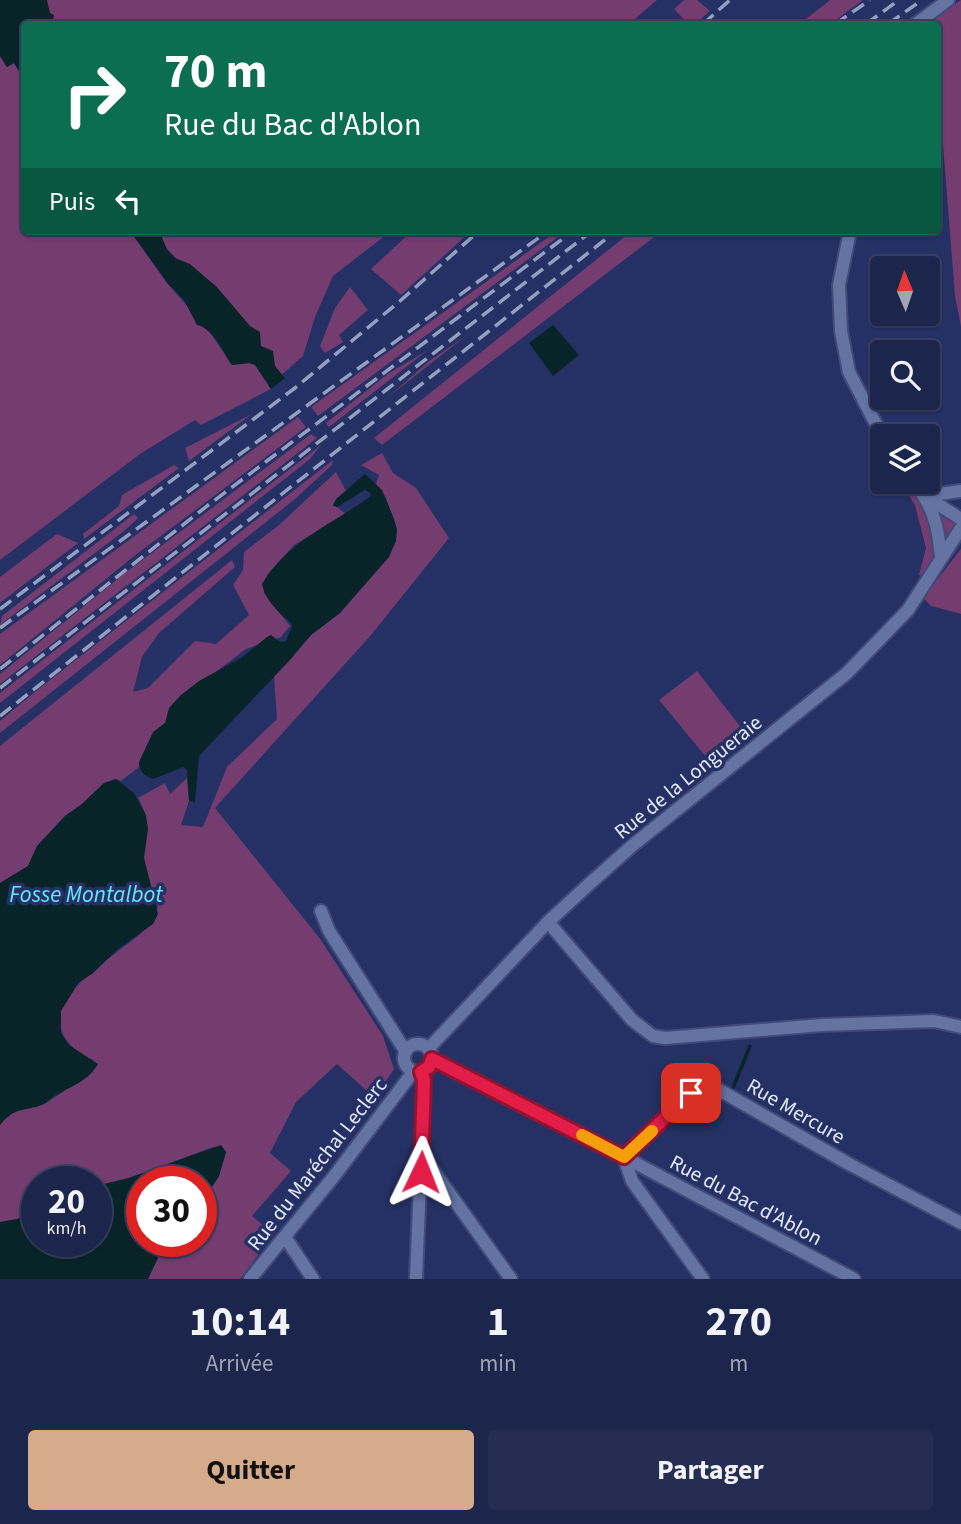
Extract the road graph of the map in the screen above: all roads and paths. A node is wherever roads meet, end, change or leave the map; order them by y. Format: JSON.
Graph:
{"nodes":[{"id":1,"x":948,"y":0,"type":"edge"},
{"id":2,"x":920,"y":21,"type":"edge"},
{"id":3,"x":849,"y":235,"type":"edge"},
{"id":4,"x":876,"y":424,"type":"edge"},
{"id":5,"x":961,"y":491,"type":"edge"},
{"id":6,"x":925,"y":496,"type":"junction"},
{"id":7,"x":961,"y":519,"type":"edge"},
{"id":8,"x":961,"y":528,"type":"edge"},
{"id":9,"x":942,"y":558,"type":"junction"},
{"id":10,"x":321,"y":911,"type":"dead end"},
{"id":11,"x":548,"y":922,"type":"junction"},
{"id":12,"x":961,"y":1027,"type":"edge"},
{"id":13,"x":406,"y":1052,"type":"junction"},
{"id":14,"x":430,"y":1054,"type":"junction"},
{"id":15,"x":417,"y":1072,"type":"junction"},
{"id":16,"x":422,"y":1154,"type":"junction"},
{"id":17,"x":624,"y":1157,"type":"junction"},
{"id":18,"x":652,"y":1171,"type":"junction"},
{"id":19,"x":642,"y":1194,"type":"junction"},
{"id":20,"x":961,"y":1223,"type":"edge"},
{"id":21,"x":285,"y":1237,"type":"junction"},
{"id":22,"x":250,"y":1279,"type":"edge"},
{"id":23,"x":313,"y":1279,"type":"edge"},
{"id":24,"x":416,"y":1279,"type":"edge"},
{"id":25,"x":511,"y":1279,"type":"edge"},
{"id":26,"x":703,"y":1279,"type":"edge"},
{"id":27,"x":854,"y":1279,"type":"edge"}],
"edges":[{"from":1,"to":2,"type":"street"},
{"from":3,"to":4,"type":"street"},
{"from":5,"to":6,"type":"street"},
{"from":6,"to":7,"type":"street"},
{"from":6,"to":9,"type":"street"},
{"from":8,"to":9,"type":"street","name":"Rue de la Longueraie"},
{"from":9,"to":11,"type":"street","name":"Rue de la Longueraie"},
{"from":10,"to":13,"type":"street"},
{"from":11,"to":12,"type":"street"},
{"from":11,"to":14,"type":"street","name":"Rue de la Longueraie"},
{"from":13,"to":14,"type":"street"},
{"from":13,"to":15,"type":"street"},
{"from":14,"to":15,"type":"street"},
{"from":14,"to":17,"type":"street","name":"Rue du Bac d'Ablon"},
{"from":15,"to":16,"type":"street"},
{"from":15,"to":21,"type":"street","name":"Rue du Maréchal Leclerc"},
{"from":16,"to":24,"type":"street"},
{"from":16,"to":25,"type":"street"},
{"from":17,"to":18,"type":"street","name":"Rue du Bac d'Ablon"},
{"from":17,"to":19,"type":"street"},
{"from":17,"to":20,"type":"street","name":"Rue Mercure"},
{"from":18,"to":19,"type":"street"},
{"from":18,"to":27,"type":"street","name":"Rue du Bac d'Ablon"},
{"from":19,"to":26,"type":"street"},
{"from":21,"to":22,"type":"street","name":"Rue du Maréchal Leclerc"},
{"from":21,"to":23,"type":"street"}]}
